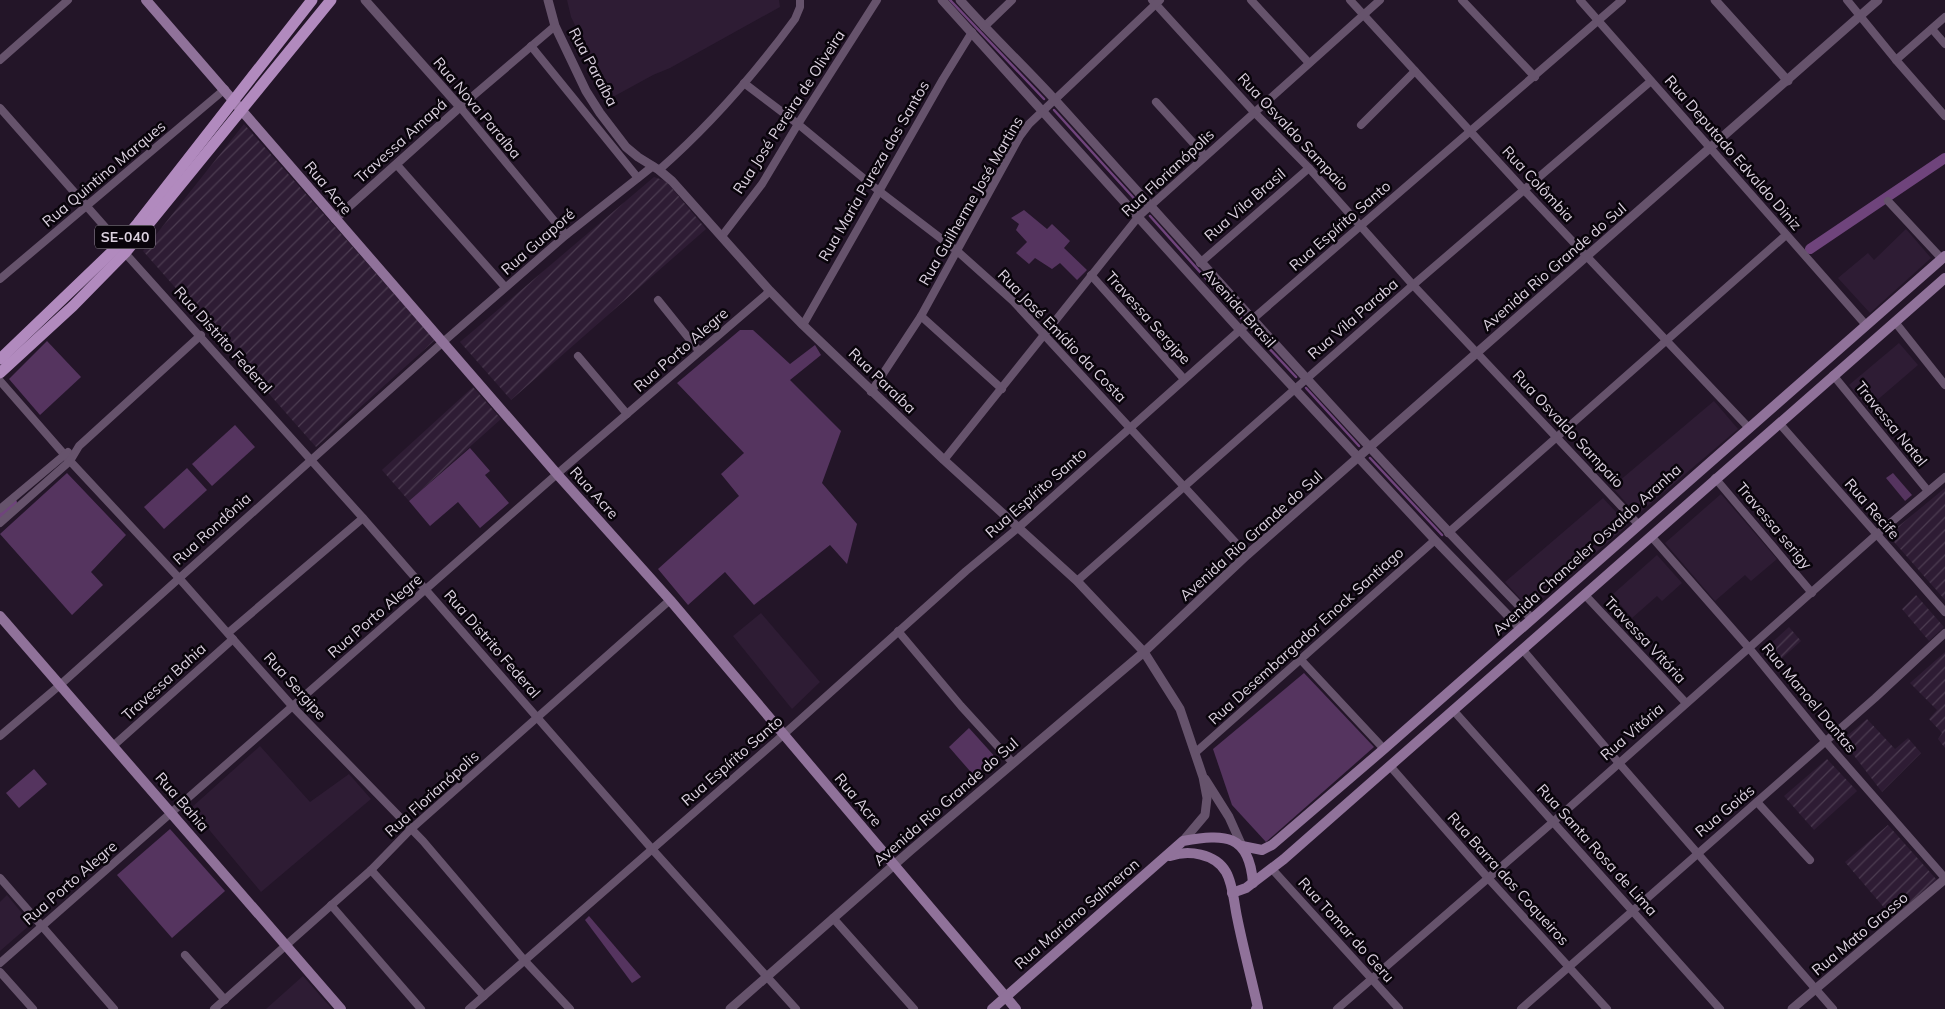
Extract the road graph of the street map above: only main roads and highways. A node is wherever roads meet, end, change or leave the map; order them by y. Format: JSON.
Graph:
{"nodes":[{"id":1,"x":146,"y":0,"type":"edge"},
{"id":2,"x":312,"y":0,"type":"edge"},
{"id":3,"x":331,"y":0,"type":"edge"},
{"id":4,"x":234,"y":100,"type":"junction"},
{"id":5,"x":243,"y":110,"type":"junction"},
{"id":6,"x":122,"y":248,"type":"junction"},
{"id":7,"x":1944,"y":258,"type":"edge"},
{"id":8,"x":1945,"y":278,"type":"edge"},
{"id":9,"x":0,"y":360,"type":"edge"},
{"id":10,"x":0,"y":373,"type":"edge"},
{"id":11,"x":0,"y":616,"type":"edge"},
{"id":12,"x":1183,"y":841,"type":"joint"},
{"id":13,"x":1242,"y":846,"type":"junction"},
{"id":14,"x":1166,"y":857,"type":"junction"},
{"id":15,"x":1253,"y":883,"type":"junction"},
{"id":16,"x":1232,"y":893,"type":"junction"},
{"id":17,"x":1006,"y":997,"type":"junction"},
{"id":18,"x":341,"y":1009,"type":"edge"},
{"id":19,"x":992,"y":1009,"type":"edge"},
{"id":20,"x":1016,"y":1009,"type":"edge"},
{"id":21,"x":1257,"y":1009,"type":"edge"}],
"edges":[{"from":1,"to":4,"type":"main road","name":"Rua Acre"},
{"from":2,"to":4,"type":"main road","number":"SE-040"},
{"from":3,"to":5,"type":"main road","number":"SE-040"},
{"from":4,"to":5,"type":"main road","name":"Rua Acre"},
{"from":4,"to":6,"type":"main road","number":"SE-040"},
{"from":5,"to":6,"type":"main road","number":"SE-040"},
{"from":5,"to":17,"type":"main road","name":"Rua Acre"},
{"from":6,"to":9,"type":"main road","number":"SE-040"},
{"from":6,"to":10,"type":"main road","number":"SE-040"},
{"from":7,"to":13,"type":"main road","name":"Avenida Chanceler Osvaldo Aranha"},
{"from":8,"to":15,"type":"main road","name":"Avenida Chanceler Osvaldo Aranha"},
{"from":11,"to":18,"type":"main road","name":"Rua Bahia"},
{"from":12,"to":13,"type":"main road","name":"Avenida Chanceler Osvaldo Aranha"},
{"from":12,"to":14,"type":"main road","name":"Rua Mariano Salmeron"},
{"from":13,"to":15,"type":"main road"},
{"from":14,"to":16,"type":"main road"},
{"from":14,"to":17,"type":"main road","name":"Rua Mariano Salmeron"},
{"from":15,"to":16,"type":"main road","name":"Avenida Chanceler Osvaldo Aranha"},
{"from":16,"to":21,"type":"main road"},
{"from":17,"to":19,"type":"main road","name":"Rua Mariano Salmeron"},
{"from":17,"to":20,"type":"main road","name":"Rua Acre"}]}
